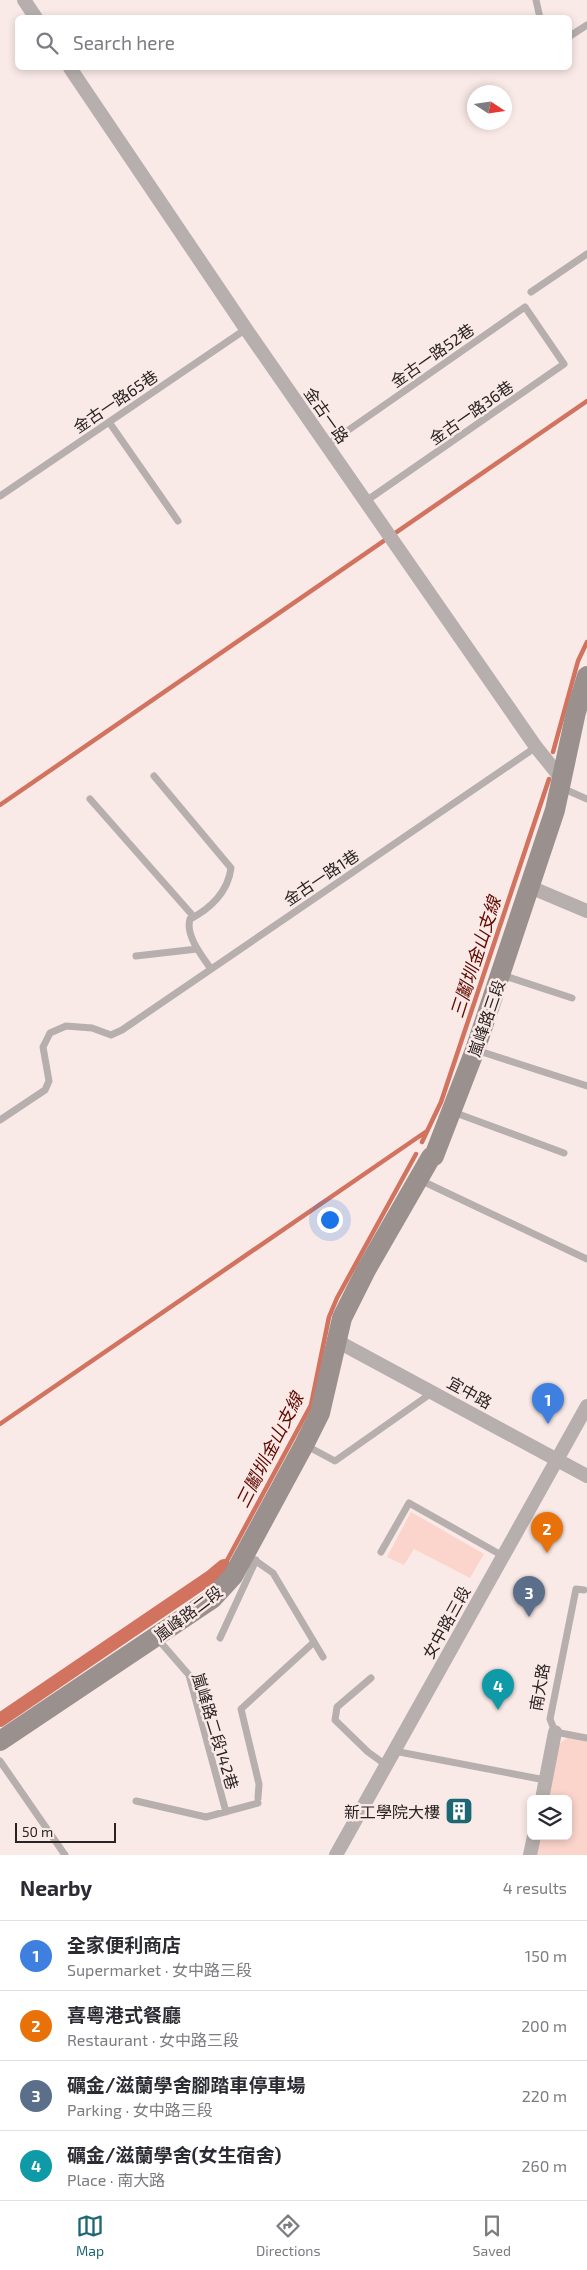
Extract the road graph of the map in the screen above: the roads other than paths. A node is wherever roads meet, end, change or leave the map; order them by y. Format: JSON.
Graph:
{"nodes":[{"id":1,"x":24,"y":0,"type":"edge"},
{"id":2,"x":536,"y":0,"type":"edge"},
{"id":3,"x":34,"y":15,"type":"edge"},
{"id":4,"x":539,"y":15,"type":"edge"},
{"id":5,"x":587,"y":25,"type":"edge"},
{"id":6,"x":572,"y":35,"type":"edge"},
{"id":7,"x":71,"y":70,"type":"edge"},
{"id":8,"x":587,"y":254,"type":"edge"},
{"id":9,"x":531,"y":292,"type":"dead end"},
{"id":10,"x":246,"y":329,"type":"junction"},
{"id":11,"x":544,"y":336,"type":"joint"},
{"id":12,"x":109,"y":422,"type":"junction"},
{"id":13,"x":327,"y":445,"type":"junction"},
{"id":14,"x":0,"y":496,"type":"edge"},
{"id":15,"x":366,"y":501,"type":"junction"},
{"id":16,"x":178,"y":521,"type":"dead end"},
{"id":17,"x":587,"y":676,"type":"edge"},
{"id":18,"x":536,"y":747,"type":"junction"},
{"id":19,"x":154,"y":776,"type":"dead end"},
{"id":20,"x":560,"y":783,"type":"junction"},
{"id":21,"x":90,"y":799,"type":"dead end"},
{"id":22,"x":587,"y":799,"type":"edge"},
{"id":23,"x":530,"y":887,"type":"junction"},
{"id":24,"x":587,"y":911,"type":"edge"},
{"id":25,"x":194,"y":917,"type":"junction"},
{"id":26,"x":197,"y":949,"type":"junction"},
{"id":27,"x":136,"y":956,"type":"dead end"},
{"id":28,"x":211,"y":969,"type":"junction"},
{"id":29,"x":501,"y":975,"type":"junction"},
{"id":30,"x":572,"y":998,"type":"dead end"},
{"id":31,"x":475,"y":1050,"type":"junction"},
{"id":32,"x":587,"y":1086,"type":"edge"},
{"id":33,"x":452,"y":1112,"type":"junction"},
{"id":34,"x":0,"y":1120,"type":"edge"},
{"id":35,"x":564,"y":1153,"type":"dead end"},
{"id":36,"x":419,"y":1179,"type":"junction"},
{"id":37,"x":587,"y":1259,"type":"edge"},
{"id":38,"x":335,"y":1340,"type":"junction"},
{"id":39,"x":433,"y":1391,"type":"junction"},
{"id":40,"x":587,"y":1406,"type":"edge"},
{"id":41,"x":304,"y":1445,"type":"junction"},
{"id":42,"x":556,"y":1460,"type":"junction"},
{"id":43,"x":587,"y":1476,"type":"edge"},
{"id":44,"x":381,"y":1552,"type":"dead end"},
{"id":45,"x":503,"y":1556,"type":"junction"},
{"id":46,"x":250,"y":1557,"type":"junction"},
{"id":47,"x":584,"y":1590,"type":"dead end"},
{"id":48,"x":156,"y":1637,"type":"junction"},
{"id":49,"x":220,"y":1638,"type":"dead end"},
{"id":50,"x":314,"y":1642,"type":"junction"},
{"id":51,"x":323,"y":1657,"type":"dead end"},
{"id":52,"x":371,"y":1678,"type":"dead end"},
{"id":53,"x":555,"y":1732,"type":"junction"},
{"id":54,"x":587,"y":1738,"type":"edge"},
{"id":55,"x":0,"y":1741,"type":"edge"},
{"id":56,"x":394,"y":1751,"type":"junction"},
{"id":57,"x":0,"y":1761,"type":"edge"},
{"id":58,"x":386,"y":1765,"type":"junction"},
{"id":59,"x":545,"y":1780,"type":"junction"},
{"id":60,"x":543,"y":1795,"type":"edge"},
{"id":61,"x":136,"y":1801,"type":"dead end"},
{"id":62,"x":226,"y":1812,"type":"junction"},
{"id":63,"x":533,"y":1840,"type":"edge"},
{"id":64,"x":64,"y":1855,"type":"edge"},
{"id":65,"x":336,"y":1855,"type":"edge"},
{"id":66,"x":530,"y":1855,"type":"edge"}],
"edges":[{"from":1,"to":3,"type":"street"},
{"from":2,"to":4,"type":"lane"},
{"from":5,"to":6,"type":"lane"},
{"from":7,"to":10,"type":"street","name":"金古一路"},
{"from":8,"to":9,"type":"lane"},
{"from":10,"to":12,"type":"lane","name":"金古一路65巷"},
{"from":10,"to":13,"type":"street","name":"金古一路"},
{"from":11,"to":13,"type":"lane","name":"金古一路52巷"},
{"from":11,"to":15,"type":"lane","name":"金古一路36巷"},
{"from":12,"to":14,"type":"lane","name":"金古一路65巷"},
{"from":12,"to":16,"type":"lane"},
{"from":13,"to":15,"type":"street","name":"金古一路"},
{"from":15,"to":18,"type":"street","name":"金古一路"},
{"from":17,"to":20,"type":"street","name":"嵐峰路三段"},
{"from":18,"to":20,"type":"street","name":"金古一路"},
{"from":18,"to":28,"type":"lane","name":"金古一路1巷"},
{"from":19,"to":25,"type":"lane"},
{"from":20,"to":22,"type":"lane"},
{"from":20,"to":23,"type":"street","name":"嵐峰路三段"},
{"from":21,"to":25,"type":"lane"},
{"from":23,"to":24,"type":"street"},
{"from":23,"to":29,"type":"street","name":"嵐峰路三段"},
{"from":25,"to":26,"type":"lane"},
{"from":26,"to":27,"type":"lane"},
{"from":26,"to":28,"type":"lane"},
{"from":28,"to":34,"type":"lane","name":"金古一路1巷"},
{"from":29,"to":30,"type":"lane"},
{"from":29,"to":31,"type":"street","name":"嵐峰路三段"},
{"from":31,"to":32,"type":"lane"},
{"from":31,"to":33,"type":"street","name":"嵐峰路三段"},
{"from":33,"to":35,"type":"lane"},
{"from":33,"to":36,"type":"street","name":"嵐峰路三段"},
{"from":36,"to":37,"type":"lane"},
{"from":36,"to":38,"type":"street","name":"嵐峰路三段"},
{"from":38,"to":39,"type":"street","name":"宜中路"},
{"from":38,"to":41,"type":"street","name":"嵐峰路二段"},
{"from":39,"to":41,"type":"lane"},
{"from":39,"to":42,"type":"street","name":"宜中路"},
{"from":40,"to":42,"type":"street","name":"女中路三段"},
{"from":41,"to":46,"type":"street","name":"嵐峰路二段"},
{"from":42,"to":43,"type":"street","name":"宜中路"},
{"from":42,"to":45,"type":"street","name":"女中路三段"},
{"from":44,"to":45,"type":"lane"},
{"from":45,"to":56,"type":"street","name":"女中路三段"},
{"from":46,"to":48,"type":"street","name":"嵐峰路二段"},
{"from":46,"to":49,"type":"lane"},
{"from":46,"to":50,"type":"lane"},
{"from":47,"to":53,"type":"lane","name":"南大路"},
{"from":48,"to":55,"type":"street","name":"嵐峰路二段"},
{"from":48,"to":62,"type":"lane","name":"嵐峰路二段142巷"},
{"from":50,"to":51,"type":"lane"},
{"from":50,"to":62,"type":"lane"},
{"from":52,"to":58,"type":"lane"},
{"from":53,"to":54,"type":"lane"},
{"from":53,"to":59,"type":"street","name":"南大路"},
{"from":56,"to":58,"type":"street","name":"女中路三段"},
{"from":56,"to":59,"type":"lane"},
{"from":57,"to":64,"type":"lane"},
{"from":58,"to":65,"type":"street","name":"女中路三段"},
{"from":59,"to":60,"type":"street","name":"南大路"},
{"from":61,"to":62,"type":"lane"},
{"from":63,"to":66,"type":"street"}]}
